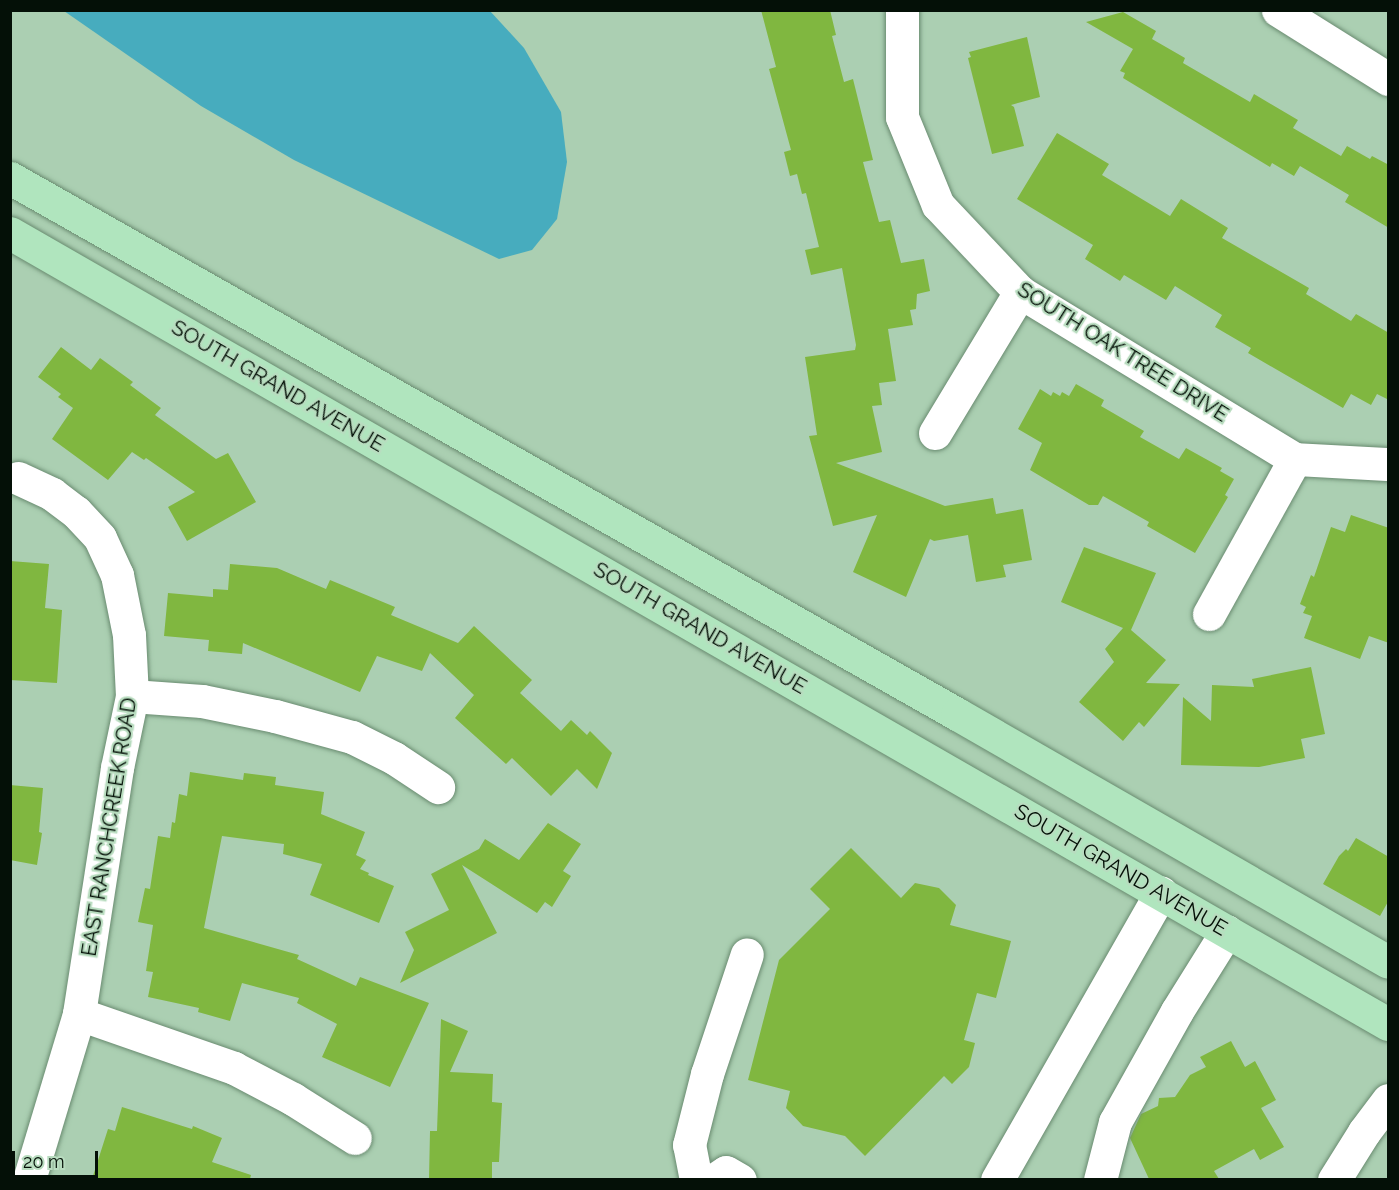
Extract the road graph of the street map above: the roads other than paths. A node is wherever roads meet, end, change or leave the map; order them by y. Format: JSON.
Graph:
{"nodes":[{"id":1,"x":902,"y":10,"type":"edge"},
{"id":2,"x":1278,"y":10,"type":"edge"},
{"id":3,"x":1389,"y":79,"type":"edge"},
{"id":4,"x":10,"y":178,"type":"edge"},
{"id":5,"x":10,"y":233,"type":"edge"},
{"id":6,"x":1020,"y":292,"type":"junction"},
{"id":7,"x":935,"y":433,"type":"dead end"},
{"id":8,"x":1295,"y":459,"type":"junction"},
{"id":9,"x":1389,"y":464,"type":"edge"},
{"id":10,"x":18,"y":478,"type":"dead end"},
{"id":11,"x":1209,"y":614,"type":"dead end"},
{"id":12,"x":132,"y":696,"type":"junction"},
{"id":13,"x":438,"y":787,"type":"dead end"},
{"id":14,"x":1161,"y":893,"type":"junction"},
{"id":15,"x":1227,"y":931,"type":"junction"},
{"id":16,"x":747,"y":954,"type":"dead end"},
{"id":17,"x":1389,"y":962,"type":"edge"},
{"id":18,"x":80,"y":1014,"type":"junction"},
{"id":19,"x":1389,"y":1024,"type":"edge"},
{"id":20,"x":1389,"y":1100,"type":"edge"},
{"id":21,"x":355,"y":1138,"type":"dead end"},
{"id":22,"x":29,"y":1179,"type":"edge"},
{"id":23,"x":696,"y":1179,"type":"edge"},
{"id":24,"x":714,"y":1179,"type":"edge"},
{"id":25,"x":740,"y":1179,"type":"edge"},
{"id":26,"x":997,"y":1179,"type":"edge"},
{"id":27,"x":1100,"y":1179,"type":"edge"},
{"id":28,"x":1334,"y":1179,"type":"edge"}],
"edges":[{"from":1,"to":6,"type":"street","name":"SOUTH OAK TREE DRIVE"},
{"from":2,"to":3,"type":"street"},
{"from":4,"to":17,"type":"main road"},
{"from":5,"to":14,"type":"main road","name":"SOUTH GRAND AVENUE"},
{"from":6,"to":7,"type":"street"},
{"from":6,"to":8,"type":"street","name":"SOUTH OAK TREE DRIVE"},
{"from":8,"to":9,"type":"street","name":"SOUTH OAK TREE DRIVE"},
{"from":8,"to":11,"type":"street"},
{"from":10,"to":12,"type":"street","name":"EAST RANCHCREEK ROAD"},
{"from":12,"to":13,"type":"street"},
{"from":12,"to":18,"type":"street","name":"EAST RANCHCREEK ROAD"},
{"from":14,"to":15,"type":"main road","name":"SOUTH GRAND AVENUE"},
{"from":14,"to":26,"type":"street"},
{"from":15,"to":19,"type":"main road","name":"SOUTH GRAND AVENUE"},
{"from":15,"to":27,"type":"street"},
{"from":16,"to":23,"type":"street"},
{"from":18,"to":21,"type":"street"},
{"from":18,"to":22,"type":"street","name":"EAST RANCHCREEK ROAD"},
{"from":20,"to":28,"type":"street"},
{"from":24,"to":25,"type":"street"}]}
